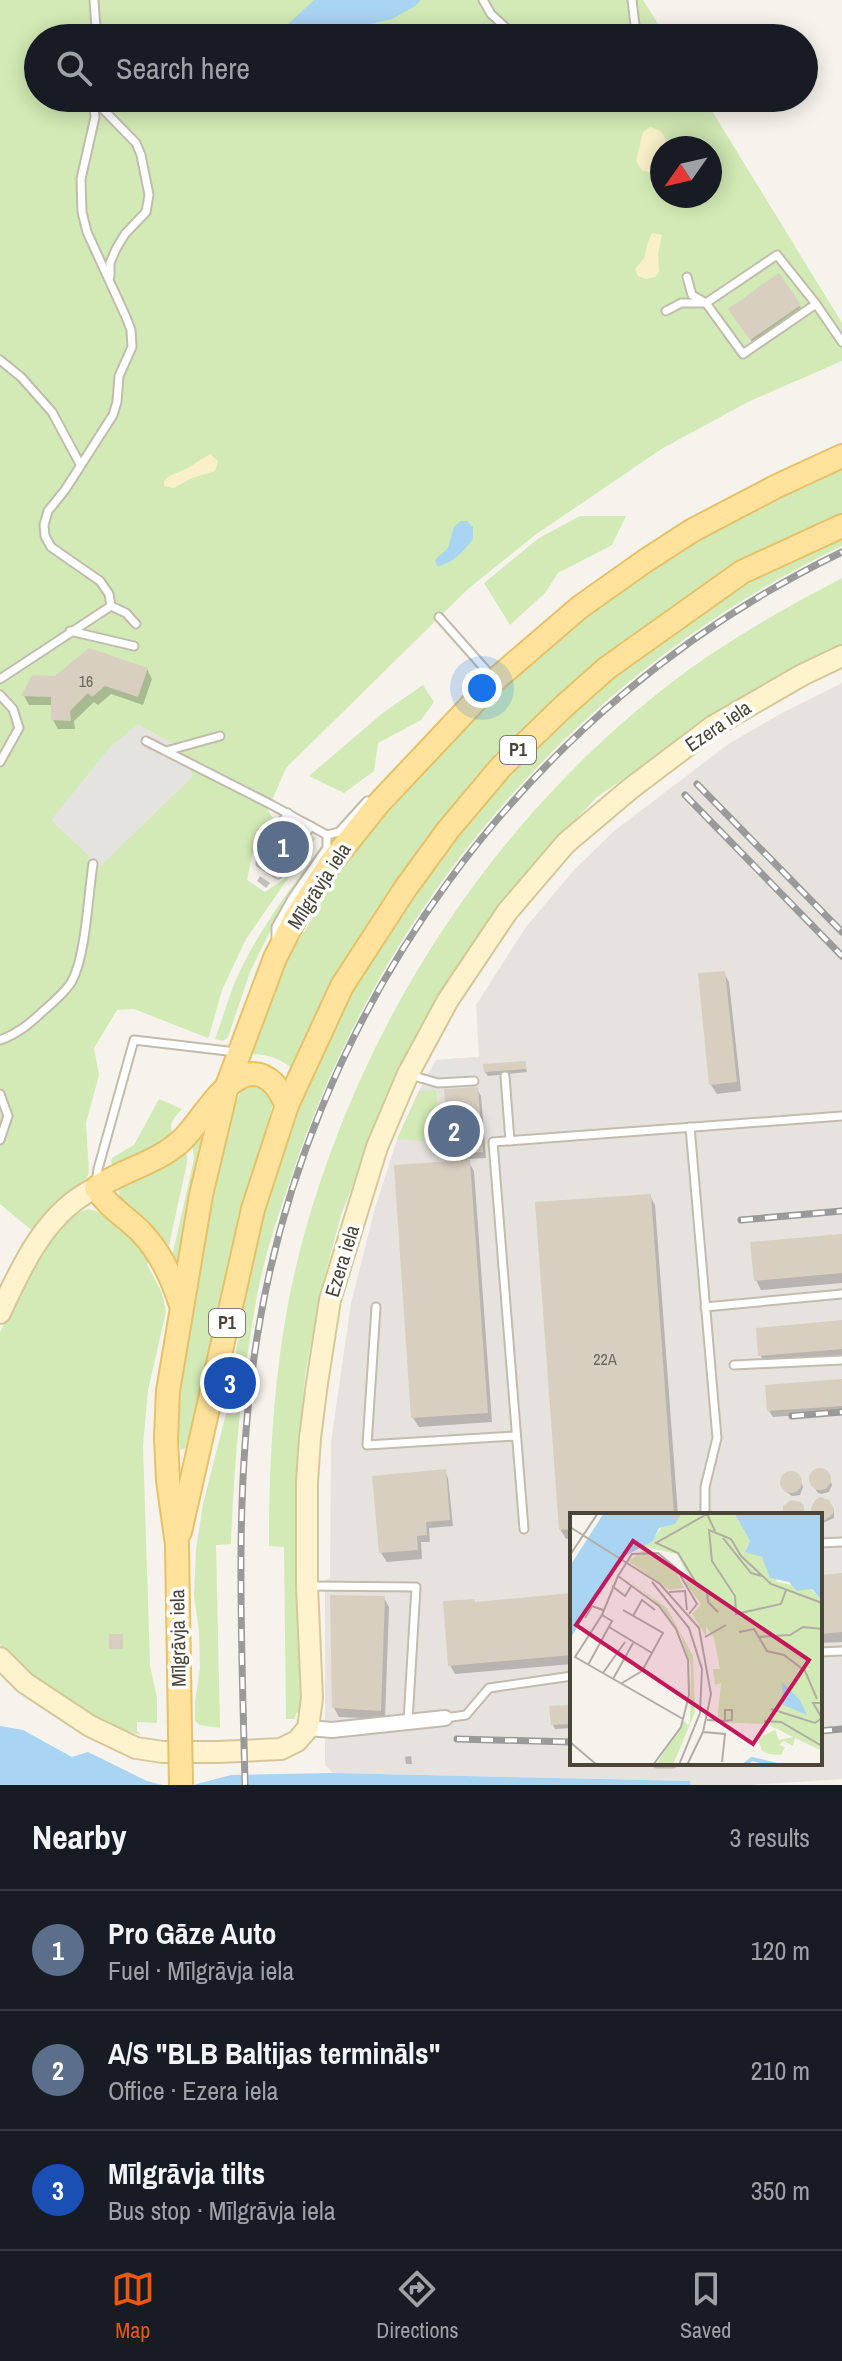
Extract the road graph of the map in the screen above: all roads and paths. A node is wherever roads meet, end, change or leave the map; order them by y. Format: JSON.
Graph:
{"nodes":[{"id":1,"x":94,"y":0,"type":"edge"},
{"id":2,"x":483,"y":0,"type":"edge"},
{"id":3,"x":632,"y":0,"type":"edge"},
{"id":4,"x":96,"y":24,"type":"edge"},
{"id":5,"x":501,"y":24,"type":"edge"},
{"id":6,"x":635,"y":24,"type":"edge"},
{"id":7,"x":95,"y":112,"type":"edge"},
{"id":8,"x":106,"y":112,"type":"edge"},
{"id":9,"x":687,"y":277,"type":"dead end"},
{"id":10,"x":110,"y":278,"type":"junction"},
{"id":11,"x":706,"y":303,"type":"junction"},
{"id":12,"x":816,"y":304,"type":"junction"},
{"id":13,"x":666,"y":311,"type":"dead end"},
{"id":14,"x":842,"y":342,"type":"edge"},
{"id":15,"x":0,"y":360,"type":"edge"},
{"id":16,"x":842,"y":456,"type":"edge"},
{"id":17,"x":80,"y":464,"type":"junction"},
{"id":18,"x":842,"y":526,"type":"edge"},
{"id":19,"x":111,"y":606,"type":"junction"},
{"id":20,"x":439,"y":617,"type":"dead end"},
{"id":21,"x":136,"y":624,"type":"dead end"},
{"id":22,"x":70,"y":631,"type":"junction"},
{"id":23,"x":134,"y":646,"type":"dead end"},
{"id":24,"x":842,"y":656,"type":"edge"},
{"id":25,"x":0,"y":679,"type":"edge"},
{"id":26,"x":495,"y":680,"type":"junction"},
{"id":27,"x":0,"y":695,"type":"edge"},
{"id":28,"x":220,"y":736,"type":"dead end"},
{"id":29,"x":146,"y":741,"type":"dead end"},
{"id":30,"x":166,"y":751,"type":"junction"},
{"id":31,"x":0,"y":761,"type":"edge"},
{"id":32,"x":413,"y":767,"type":"junction"},
{"id":33,"x":379,"y":789,"type":"dead end"},
{"id":34,"x":369,"y":799,"type":"dead end"},
{"id":35,"x":288,"y":813,"type":"junction"},
{"id":36,"x":311,"y":826,"type":"junction"},
{"id":37,"x":327,"y":835,"type":"junction"},
{"id":38,"x":93,"y":864,"type":"dead end"},
{"id":39,"x":275,"y":958,"type":"junction"},
{"id":40,"x":1,"y":1040,"type":"edge"},
{"id":41,"x":239,"y":1052,"type":"junction"},
{"id":42,"x":408,"y":1074,"type":"junction"},
{"id":43,"x":505,"y":1076,"type":"dead end"},
{"id":44,"x":474,"y":1081,"type":"dead end"},
{"id":45,"x":227,"y":1086,"type":"junction"},
{"id":46,"x":0,"y":1094,"type":"edge"},
{"id":47,"x":287,"y":1105,"type":"junction"},
{"id":48,"x":842,"y":1116,"type":"edge"},
{"id":49,"x":690,"y":1127,"type":"junction"},
{"id":50,"x":0,"y":1140,"type":"edge"},
{"id":51,"x":510,"y":1141,"type":"junction"},
{"id":52,"x":96,"y":1188,"type":"junction"},
{"id":53,"x":842,"y":1294,"type":"edge"},
{"id":54,"x":376,"y":1307,"type":"dead end"},
{"id":55,"x":705,"y":1307,"type":"junction"},
{"id":56,"x":182,"y":1308,"type":"junction"},
{"id":57,"x":0,"y":1313,"type":"edge"},
{"id":58,"x":842,"y":1360,"type":"edge"},
{"id":59,"x":734,"y":1365,"type":"dead end"},
{"id":60,"x":516,"y":1436,"type":"junction"},
{"id":61,"x":705,"y":1513,"type":"edge"},
{"id":62,"x":524,"y":1529,"type":"dead end"},
{"id":63,"x":842,"y":1542,"type":"edge"},
{"id":64,"x":822,"y":1543,"type":"edge"},
{"id":65,"x":177,"y":1545,"type":"junction"},
{"id":66,"x":307,"y":1586,"type":"junction"},
{"id":67,"x":842,"y":1651,"type":"edge"},
{"id":68,"x":822,"y":1652,"type":"edge"},
{"id":69,"x":0,"y":1658,"type":"edge"},
{"id":70,"x":570,"y":1676,"type":"edge"},
{"id":71,"x":445,"y":1718,"type":"joint"},
{"id":72,"x":408,"y":1721,"type":"junction"},
{"id":73,"x":308,"y":1728,"type":"junction"},
{"id":74,"x":181,"y":1785,"type":"edge"}],
"edges":[{"from":1,"to":4,"type":"lane"},
{"from":2,"to":5,"type":"lane"},
{"from":3,"to":6,"type":"lane"},
{"from":7,"to":10,"type":"lane"},
{"from":8,"to":10,"type":"lane"},
{"from":9,"to":11,"type":"lane"},
{"from":10,"to":17,"type":"lane"},
{"from":11,"to":12,"type":"lane"},
{"from":11,"to":12,"type":"lane"},
{"from":11,"to":13,"type":"lane"},
{"from":12,"to":14,"type":"lane"},
{"from":15,"to":17,"type":"lane"},
{"from":16,"to":26,"type":"main road","name":"Mīlgrāvja iela","number":"P1"},
{"from":17,"to":19,"type":"lane"},
{"from":18,"to":47,"type":"main road","name":"Mīlgrāvja iela","number":"P1"},
{"from":19,"to":21,"type":"lane"},
{"from":19,"to":22,"type":"lane"},
{"from":20,"to":26,"type":"lane"},
{"from":22,"to":23,"type":"lane"},
{"from":22,"to":25,"type":"lane"},
{"from":24,"to":42,"type":"street","name":"Ezera iela"},
{"from":26,"to":32,"type":"main road","name":"Mīlgrāvja iela","number":"P1"},
{"from":27,"to":31,"type":"lane"},
{"from":28,"to":30,"type":"lane"},
{"from":29,"to":30,"type":"lane"},
{"from":30,"to":35,"type":"lane"},
{"from":32,"to":33,"type":"lane"},
{"from":32,"to":39,"type":"main road","name":"Mīlgrāvja iela","number":"P1"},
{"from":34,"to":37,"type":"lane"},
{"from":35,"to":36,"type":"lane"},
{"from":35,"to":36,"type":"lane"},
{"from":36,"to":37,"type":"lane"},
{"from":37,"to":39,"type":"lane"},
{"from":38,"to":40,"type":"lane"},
{"from":39,"to":41,"type":"main road","name":"Mīlgrāvja iela","number":"P1"},
{"from":41,"to":45,"type":"main road","name":"Mīlgrāvja iela","number":"P1"},
{"from":41,"to":52,"type":"lane"},
{"from":42,"to":44,"type":"lane"},
{"from":42,"to":66,"type":"street","name":"Ezera iela"},
{"from":43,"to":51,"type":"lane"},
{"from":45,"to":47,"type":"main road"},
{"from":45,"to":52,"type":"main road"},
{"from":45,"to":56,"type":"main road","name":"Mīlgrāvja iela","number":"P1"},
{"from":46,"to":50,"type":"lane"},
{"from":47,"to":65,"type":"main road","name":"Mīlgrāvja iela","number":"P1"},
{"from":48,"to":49,"type":"lane"},
{"from":49,"to":51,"type":"lane"},
{"from":49,"to":55,"type":"lane"},
{"from":51,"to":60,"type":"lane"},
{"from":52,"to":56,"type":"main road"},
{"from":52,"to":57,"type":"street"},
{"from":53,"to":55,"type":"lane"},
{"from":54,"to":60,"type":"lane"},
{"from":55,"to":61,"type":"lane"},
{"from":56,"to":65,"type":"main road","name":"Mīlgrāvja iela","number":"P1"},
{"from":58,"to":59,"type":"lane"},
{"from":60,"to":62,"type":"lane"},
{"from":63,"to":64,"type":"lane"},
{"from":65,"to":74,"type":"main road","name":"Mīlgrāvja iela","number":"P1","bridge":true},
{"from":66,"to":72,"type":"lane"},
{"from":66,"to":73,"type":"street","name":"Ezera iela"},
{"from":67,"to":68,"type":"lane"},
{"from":69,"to":73,"type":"street"},
{"from":70,"to":71,"type":"lane"},
{"from":71,"to":72,"type":"street"},
{"from":72,"to":73,"type":"street"}]}
